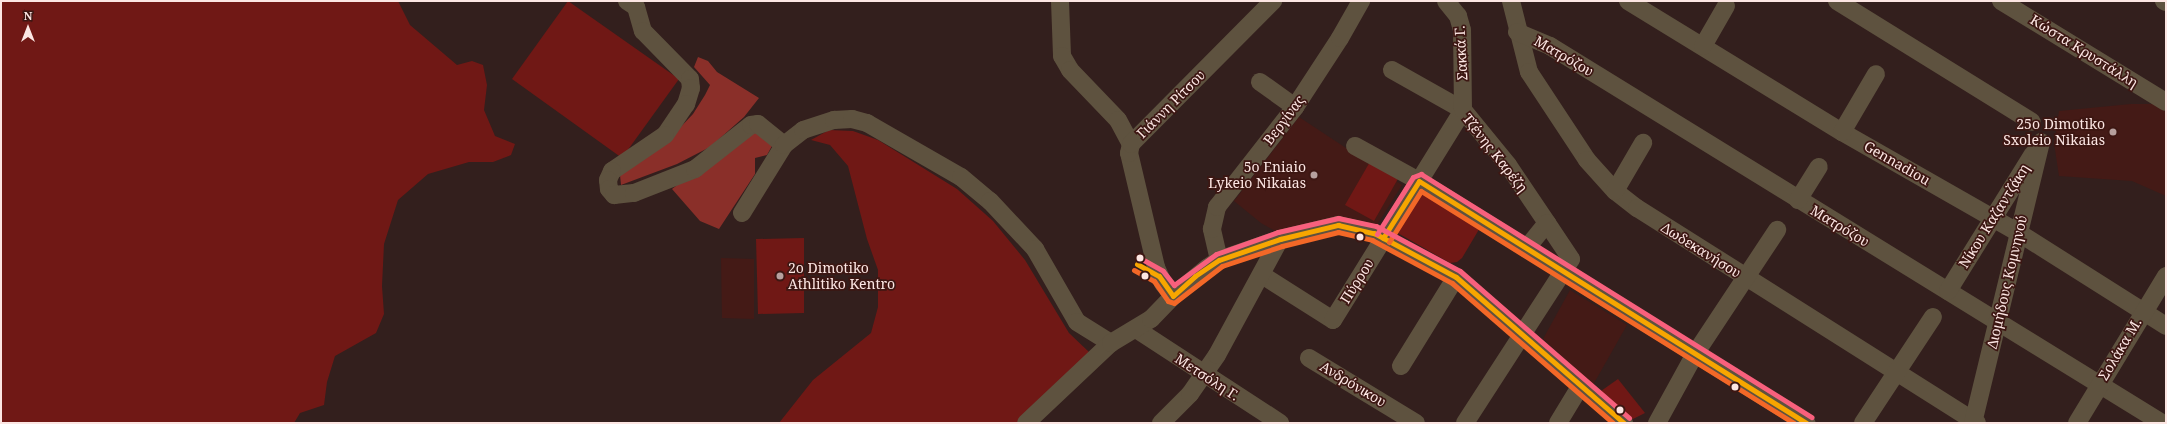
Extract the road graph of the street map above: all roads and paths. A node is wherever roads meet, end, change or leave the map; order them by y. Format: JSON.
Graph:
{"nodes":[{"id":1,"x":627,"y":1,"type":"edge"},
{"id":2,"x":1060,"y":1,"type":"edge"},
{"id":3,"x":1273,"y":1,"type":"edge"},
{"id":4,"x":1361,"y":1,"type":"edge"},
{"id":5,"x":1446,"y":1,"type":"edge"},
{"id":6,"x":1511,"y":1,"type":"edge"},
{"id":7,"x":1628,"y":1,"type":"edge"},
{"id":8,"x":1836,"y":1,"type":"edge"},
{"id":9,"x":2001,"y":1,"type":"edge"},
{"id":10,"x":1726,"y":6,"type":"dead end"},
{"id":11,"x":1518,"y":32,"type":"junction"},
{"id":12,"x":1703,"y":46,"type":"junction"},
{"id":13,"x":1392,"y":70,"type":"dead end"},
{"id":14,"x":1876,"y":74,"type":"dead end"},
{"id":15,"x":1260,"y":82,"type":"dead end"},
{"id":16,"x":2166,"y":102,"type":"edge"},
{"id":17,"x":1295,"y":108,"type":"junction"},
{"id":18,"x":1463,"y":110,"type":"junction"},
{"id":19,"x":2032,"y":122,"type":"dead end"},
{"id":20,"x":1842,"y":132,"type":"junction"},
{"id":21,"x":2041,"y":142,"type":"joint"},
{"id":22,"x":1643,"y":143,"type":"dead end"},
{"id":23,"x":1131,"y":144,"type":"junction"},
{"id":24,"x":784,"y":145,"type":"junction"},
{"id":25,"x":1355,"y":146,"type":"dead end"},
{"id":26,"x":1819,"y":167,"type":"dead end"},
{"id":27,"x":1419,"y":181,"type":"junction"},
{"id":28,"x":1615,"y":191,"type":"junction"},
{"id":29,"x":1798,"y":200,"type":"junction"},
{"id":30,"x":742,"y":213,"type":"dead end"},
{"id":31,"x":1993,"y":218,"type":"junction"},
{"id":32,"x":1547,"y":223,"type":"junction"},
{"id":33,"x":1777,"y":230,"type":"dead end"},
{"id":34,"x":2019,"y":233,"type":"junction"},
{"id":35,"x":1383,"y":238,"type":"junction"},
{"id":36,"x":1280,"y":239,"type":"junction"},
{"id":37,"x":1526,"y":249,"type":"junction"},
{"id":38,"x":1219,"y":260,"type":"junction"},
{"id":39,"x":1566,"y":266,"type":"junction"},
{"id":40,"x":1262,"y":275,"type":"junction"},
{"id":41,"x":2166,"y":276,"type":"edge"},
{"id":42,"x":1456,"y":277,"type":"junction"},
{"id":43,"x":1747,"y":278,"type":"junction"},
{"id":44,"x":1948,"y":291,"type":"junction"},
{"id":45,"x":1173,"y":296,"type":"junction"},
{"id":46,"x":2142,"y":312,"type":"junction"},
{"id":47,"x":1933,"y":317,"type":"dead end"},
{"id":48,"x":1998,"y":321,"type":"junction"},
{"id":49,"x":2166,"y":326,"type":"edge"},
{"id":50,"x":1136,"y":329,"type":"junction"},
{"id":51,"x":1521,"y":335,"type":"junction"},
{"id":52,"x":1111,"y":343,"type":"junction"},
{"id":53,"x":1695,"y":354,"type":"junction"},
{"id":54,"x":1309,"y":358,"type":"dead end"},
{"id":55,"x":1401,"y":366,"type":"dead end"},
{"id":56,"x":1895,"y":371,"type":"junction"},
{"id":57,"x":1204,"y":376,"type":"junction"},
{"id":58,"x":1581,"y":385,"type":"junction"},
{"id":59,"x":2099,"y":385,"type":"junction"},
{"id":60,"x":1974,"y":422,"type":"edge"},
{"id":61,"x":1026,"y":423,"type":"edge"},
{"id":62,"x":1161,"y":423,"type":"edge"},
{"id":63,"x":1280,"y":423,"type":"edge"},
{"id":64,"x":1416,"y":423,"type":"edge"},
{"id":65,"x":1465,"y":423,"type":"edge"},
{"id":66,"x":1558,"y":423,"type":"edge"},
{"id":67,"x":1624,"y":423,"type":"edge"},
{"id":68,"x":1657,"y":423,"type":"edge"},
{"id":69,"x":1806,"y":423,"type":"edge"},
{"id":70,"x":1863,"y":423,"type":"edge"},
{"id":71,"x":2077,"y":423,"type":"edge"},
{"id":72,"x":2162,"y":423,"type":"edge"}],
"edges":[{"from":1,"to":24,"type":"street"},
{"from":2,"to":23,"type":"street"},
{"from":3,"to":23,"type":"street","name":"Γιάννη Ρίτσου"},
{"from":4,"to":17,"type":"street","name":"Βεργίνας"},
{"from":5,"to":18,"type":"street","name":"Σακκά Γ."},
{"from":6,"to":11,"type":"street","name":"Δωδεκανήσου"},
{"from":7,"to":12,"type":"street","name":"Gennadiou"},
{"from":8,"to":19,"type":"street"},
{"from":9,"to":16,"type":"street","name":"Κώστα Κρυστάλλη"},
{"from":10,"to":12,"type":"street"},
{"from":11,"to":28,"type":"street","name":"Δωδεκανήσου"},
{"from":11,"to":29,"type":"street","name":"Ματρόζου"},
{"from":12,"to":20,"type":"street","name":"Gennadiou"},
{"from":13,"to":18,"type":"street","name":"Τζένης Καρέζη"},
{"from":14,"to":20,"type":"street"},
{"from":15,"to":17,"type":"street"},
{"from":17,"to":38,"type":"street","name":"Βεργίνας"},
{"from":18,"to":27,"type":"street","name":"Πύρρου"},
{"from":18,"to":32,"type":"street","name":"Τζένης Καρέζη"},
{"from":20,"to":31,"type":"street","name":"Gennadiou"},
{"from":21,"to":31,"type":"street","name":"Νίκου Καζαντζάκη"},
{"from":21,"to":34,"type":"street","name":"Διομήδους Κομνηνού"},
{"from":22,"to":28,"type":"street"},
{"from":23,"to":45,"type":"street","name":"Γιάννη Ρίτσου"},
{"from":24,"to":30,"type":"street"},
{"from":24,"to":52,"type":"street"},
{"from":25,"to":27,"type":"street"},
{"from":26,"to":29,"type":"street"},
{"from":27,"to":35,"type":"street","name":"Πύρρου"},
{"from":27,"to":37,"type":"street"},
{"from":28,"to":43,"type":"street","name":"Δωδεκανήσου"},
{"from":29,"to":44,"type":"street","name":"Ματρόζου"},
{"from":31,"to":34,"type":"street","name":"Gennadiou"},
{"from":31,"to":44,"type":"street","name":"Νίκου Καζαντζάκη"},
{"from":32,"to":37,"type":"street"},
{"from":32,"to":39,"type":"street","name":"Τζένης Καρέζη"},
{"from":33,"to":43,"type":"street"},
{"from":34,"to":46,"type":"street","name":"Gennadiou"},
{"from":34,"to":48,"type":"street","name":"Διομήδους Κομνηνού"},
{"from":35,"to":36,"type":"street"},
{"from":35,"to":40,"type":"street","name":"Πύρρου"},
{"from":35,"to":42,"type":"street"},
{"from":36,"to":38,"type":"street"},
{"from":36,"to":40,"type":"street"},
{"from":37,"to":39,"type":"street"},
{"from":38,"to":45,"type":"street"},
{"from":39,"to":51,"type":"street"},
{"from":39,"to":53,"type":"street"},
{"from":40,"to":57,"type":"street"},
{"from":41,"to":46,"type":"street","name":"Σολάκα Μ."},
{"from":42,"to":51,"type":"street"},
{"from":42,"to":55,"type":"street"},
{"from":43,"to":53,"type":"street"},
{"from":43,"to":56,"type":"street","name":"Δωδεκανήσου"},
{"from":44,"to":48,"type":"street","name":"Ματρόζου"},
{"from":45,"to":50,"type":"street"},
{"from":46,"to":49,"type":"street","name":"Gennadiou"},
{"from":46,"to":59,"type":"street","name":"Σολάκα Μ."},
{"from":47,"to":56,"type":"street"},
{"from":48,"to":59,"type":"street","name":"Ματρόζου"},
{"from":48,"to":60,"type":"street","name":"Διομήδους Κομνηνού"},
{"from":50,"to":52,"type":"street"},
{"from":50,"to":57,"type":"street","name":"Μετσόλη Γ."},
{"from":51,"to":58,"type":"street"},
{"from":51,"to":65,"type":"street"},
{"from":52,"to":61,"type":"street"},
{"from":53,"to":68,"type":"street"},
{"from":53,"to":69,"type":"street"},
{"from":54,"to":64,"type":"street","name":"Ανδρόνικου"},
{"from":56,"to":60,"type":"street","name":"Δωδεκανήσου"},
{"from":56,"to":70,"type":"street"},
{"from":57,"to":62,"type":"street"},
{"from":57,"to":63,"type":"street","name":"Μετσόλη Γ."},
{"from":58,"to":66,"type":"street"},
{"from":58,"to":67,"type":"street"},
{"from":59,"to":71,"type":"street","name":"Σολάκα Μ."},
{"from":59,"to":72,"type":"street","name":"Ματρόζου"}]}
